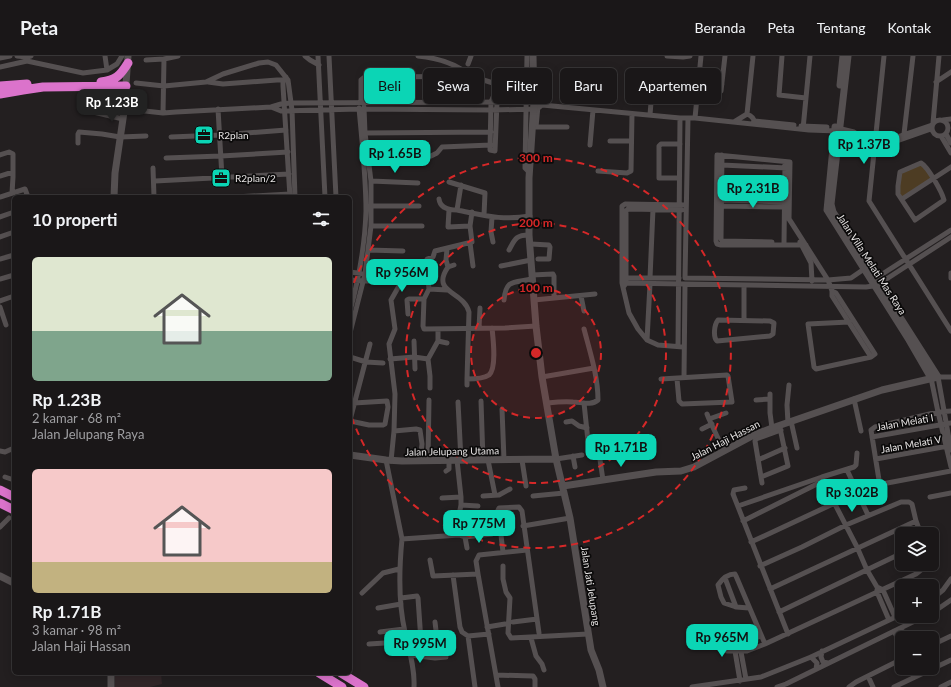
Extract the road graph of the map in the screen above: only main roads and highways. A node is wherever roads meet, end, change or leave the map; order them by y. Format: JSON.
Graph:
{"nodes":[{"id":1,"x":126,"y":58,"type":"edge"},
{"id":2,"x":100,"y":85,"type":"junction"},
{"id":3,"x":126,"y":85,"type":"road end"},
{"id":4,"x":0,"y":86,"type":"edge"},
{"id":5,"x":0,"y":94,"type":"edge"},
{"id":6,"x":125,"y":103,"type":"road end"},
{"id":7,"x":0,"y":490,"type":"edge"},
{"id":8,"x":12,"y":496,"type":"edge"},
{"id":9,"x":0,"y":502,"type":"edge"},
{"id":10,"x":12,"y":509,"type":"edge"},
{"id":11,"x":322,"y":675,"type":"edge"},
{"id":12,"x":344,"y":675,"type":"edge"},
{"id":13,"x":342,"y":687,"type":"edge"},
{"id":14,"x":364,"y":687,"type":"edge"}],
"edges":[{"from":1,"to":2,"type":"highway"},
{"from":2,"to":3,"type":"highway"},
{"from":2,"to":4,"type":"highway"},
{"from":2,"to":5,"type":"highway"},
{"from":2,"to":6,"type":"highway"},
{"from":7,"to":8,"type":"highway"},
{"from":9,"to":10,"type":"highway"},
{"from":11,"to":13,"type":"highway"},
{"from":12,"to":14,"type":"highway"}]}
